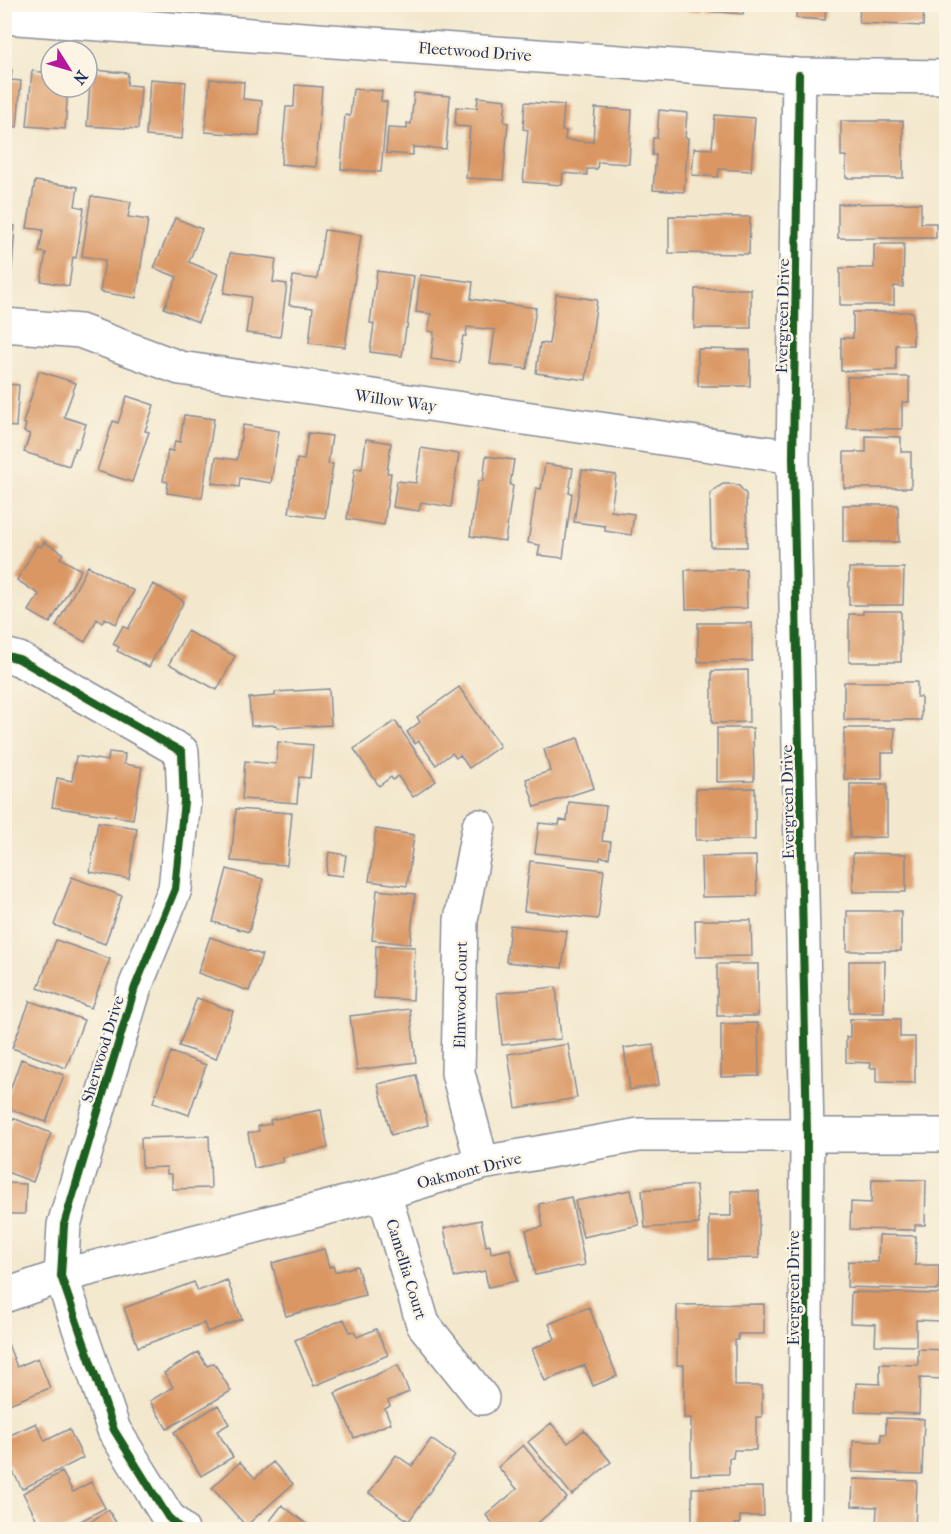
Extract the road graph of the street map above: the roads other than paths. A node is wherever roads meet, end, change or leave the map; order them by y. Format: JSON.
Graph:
{"nodes":[{"id":1,"x":4,"y":17,"type":"edge"},
{"id":2,"x":798,"y":75,"type":"junction"},
{"id":3,"x":946,"y":77,"type":"edge"},
{"id":4,"x":4,"y":325,"type":"edge"},
{"id":5,"x":794,"y":457,"type":"junction"},
{"id":6,"x":4,"y":655,"type":"edge"},
{"id":7,"x":479,"y":826,"type":"dead end"},
{"id":8,"x":807,"y":1135,"type":"junction"},
{"id":9,"x":946,"y":1135,"type":"edge"},
{"id":10,"x":482,"y":1163,"type":"junction"},
{"id":11,"x":384,"y":1193,"type":"junction"},
{"id":12,"x":61,"y":1276,"type":"junction"},
{"id":13,"x":4,"y":1296,"type":"edge"},
{"id":14,"x":482,"y":1398,"type":"dead end"},
{"id":15,"x":182,"y":1530,"type":"edge"},
{"id":16,"x":805,"y":1530,"type":"edge"}],
"edges":[{"from":1,"to":2,"type":"street","name":"Fleetwood Drive"},
{"from":2,"to":3,"type":"street","name":"Fleetwood Drive"},
{"from":2,"to":5,"type":"street","name":"Evergreen Drive"},
{"from":4,"to":5,"type":"street","name":"Willow Way"},
{"from":5,"to":8,"type":"street","name":"Evergreen Drive"},
{"from":6,"to":12,"type":"street","name":"Sherwood Drive"},
{"from":7,"to":10,"type":"street","name":"Elmwood Court"},
{"from":8,"to":9,"type":"street","name":"Oakmont Drive"},
{"from":8,"to":10,"type":"street","name":"Oakmont Drive"},
{"from":8,"to":16,"type":"street","name":"Evergreen Drive"},
{"from":10,"to":11,"type":"street","name":"Oakmont Drive"},
{"from":11,"to":12,"type":"street","name":"Oakmont Drive"},
{"from":11,"to":14,"type":"street","name":"Camellia Court"},
{"from":12,"to":13,"type":"street","name":"Oakmont Drive"},
{"from":12,"to":15,"type":"street","name":"Sherwood Drive"}]}
